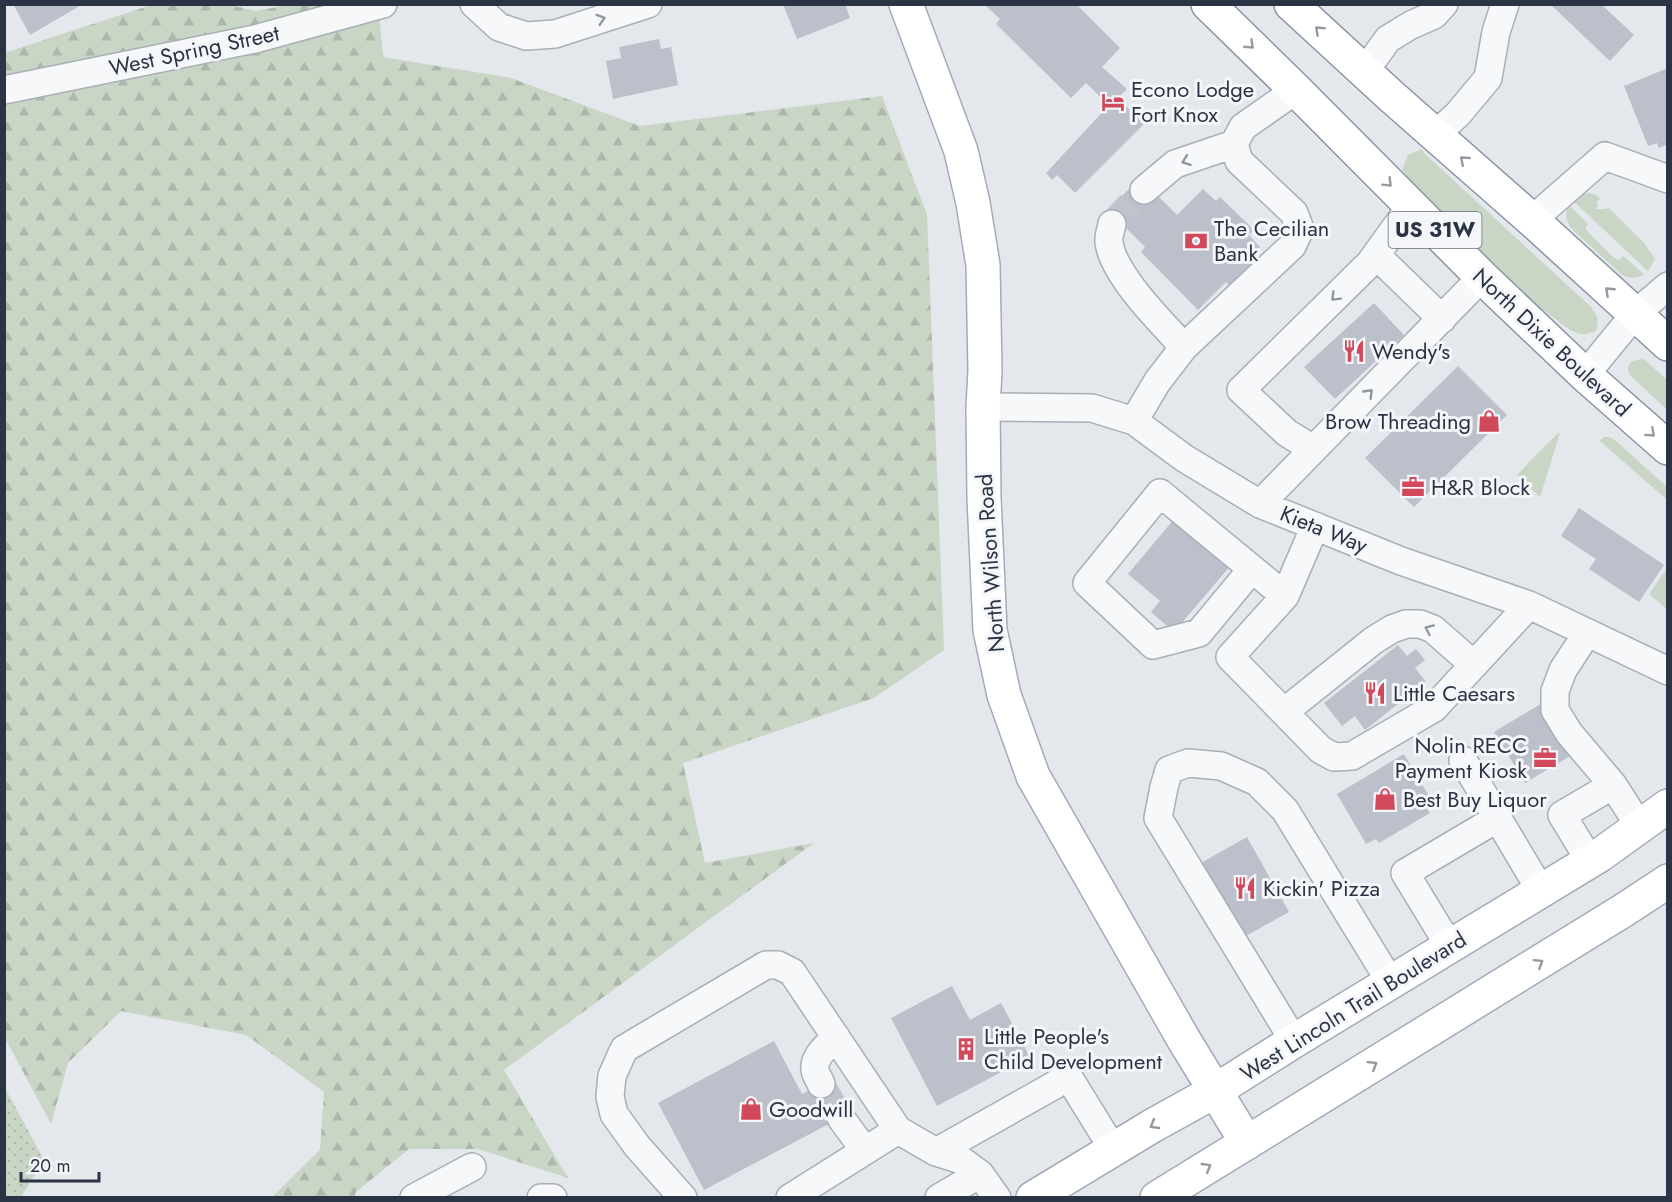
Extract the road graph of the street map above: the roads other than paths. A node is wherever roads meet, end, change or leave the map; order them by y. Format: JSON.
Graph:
{"nodes":[{"id":1,"x":383,"y":4,"type":"edge"},
{"id":2,"x":474,"y":4,"type":"edge"},
{"id":3,"x":648,"y":4,"type":"edge"},
{"id":4,"x":906,"y":4,"type":"edge"},
{"id":5,"x":1208,"y":4,"type":"edge"},
{"id":6,"x":1291,"y":4,"type":"edge"},
{"id":7,"x":1444,"y":4,"type":"edge"},
{"id":8,"x":1505,"y":4,"type":"edge"},
{"id":9,"x":1406,"y":15,"type":"edge"},
{"id":10,"x":1364,"y":72,"type":"junction"},
{"id":11,"x":4,"y":90,"type":"edge"},
{"id":12,"x":1296,"y":90,"type":"junction"},
{"id":13,"x":1435,"y":135,"type":"junction"},
{"id":14,"x":1234,"y":144,"type":"junction"},
{"id":15,"x":1668,"y":179,"type":"edge"},
{"id":16,"x":1144,"y":190,"type":"tunnel mouth"},
{"id":17,"x":1411,"y":206,"type":"junction"},
{"id":18,"x":1532,"y":220,"type":"junction"},
{"id":19,"x":1112,"y":224,"type":"tunnel mouth"},
{"id":20,"x":1376,"y":255,"type":"junction"},
{"id":21,"x":1482,"y":277,"type":"junction"},
{"id":22,"x":1668,"y":286,"type":"edge"},
{"id":23,"x":1635,"y":314,"type":"junction"},
{"id":24,"x":1442,"y":319,"type":"junction"},
{"id":25,"x":1668,"y":344,"type":"edge"},
{"id":26,"x":1184,"y":347,"type":"junction"},
{"id":27,"x":1586,"y":375,"type":"junction"},
{"id":28,"x":983,"y":407,"type":"junction"},
{"id":29,"x":1134,"y":422,"type":"junction"},
{"id":30,"x":1668,"y":448,"type":"edge"},
{"id":31,"x":1313,"y":449,"type":"junction"},
{"id":32,"x":1184,"y":458,"type":"junction"},
{"id":33,"x":1160,"y":494,"type":"junction"},
{"id":34,"x":1260,"y":504,"type":"junction"},
{"id":35,"x":1315,"y":526,"type":"junction"},
{"id":36,"x":1252,"y":569,"type":"junction"},
{"id":37,"x":1285,"y":596,"type":"junction"},
{"id":38,"x":1528,"y":605,"type":"junction"},
{"id":39,"x":1587,"y":633,"type":"junction"},
{"id":40,"x":1474,"y":664,"type":"junction"},
{"id":41,"x":1668,"y":671,"type":"edge"},
{"id":42,"x":1284,"y":712,"type":"junction"},
{"id":43,"x":1463,"y":760,"type":"dead end"},
{"id":44,"x":1613,"y":785,"type":"junction"},
{"id":45,"x":1668,"y":807,"type":"edge"},
{"id":46,"x":1498,"y":818,"type":"junction"},
{"id":47,"x":1640,"y":827,"type":"junction"},
{"id":48,"x":1590,"y":861,"type":"junction"},
{"id":49,"x":1668,"y":881,"type":"edge"},
{"id":50,"x":1541,"y":891,"type":"junction"},
{"id":51,"x":1450,"y":947,"type":"junction"},
{"id":52,"x":1391,"y":983,"type":"junction"},
{"id":53,"x":836,"y":1037,"type":"junction"},
{"id":54,"x":1294,"y":1041,"type":"junction"},
{"id":55,"x":821,"y":1084,"type":"tunnel mouth"},
{"id":56,"x":1215,"y":1091,"type":"junction"},
{"id":57,"x":841,"y":1118,"type":"tunnel mouth"},
{"id":58,"x":898,"y":1130,"type":"junction"},
{"id":59,"x":1247,"y":1143,"type":"junction"},
{"id":60,"x":1113,"y":1149,"type":"junction"},
{"id":61,"x":865,"y":1151,"type":"junction"},
{"id":62,"x":936,"y":1152,"type":"junction"},
{"id":63,"x":472,"y":1167,"type":"dead end"},
{"id":64,"x":980,"y":1174,"type":"junction"},
{"id":65,"x":414,"y":1197,"type":"edge"},
{"id":66,"x":541,"y":1197,"type":"edge"},
{"id":67,"x":553,"y":1197,"type":"edge"},
{"id":68,"x":683,"y":1197,"type":"edge"},
{"id":69,"x":790,"y":1197,"type":"edge"},
{"id":70,"x":939,"y":1197,"type":"edge"},
{"id":71,"x":997,"y":1197,"type":"edge"},
{"id":72,"x":1033,"y":1197,"type":"edge"},
{"id":73,"x":1157,"y":1197,"type":"edge"}],
"edges":[{"from":1,"to":11,"type":"street","name":"West Spring Street"},
{"from":2,"to":3,"type":"street","one_way":true},
{"from":4,"to":28,"type":"main road","name":"North Wilson Road"},
{"from":5,"to":12,"type":"main road","name":"North Dixie Boulevard","number":"US 31W","one_way":true},
{"from":10,"to":6,"type":"main road","number":"US 31W","one_way":true},
{"from":7,"to":9,"type":"street"},
{"from":8,"to":13,"type":"street"},
{"from":9,"to":10,"type":"street"},
{"from":10,"to":13,"type":"main road","number":"US 31W"},
{"from":12,"to":14,"type":"street"},
{"from":12,"to":17,"type":"main road","name":"North Dixie Boulevard","number":"US 31W","one_way":true},
{"from":18,"to":13,"type":"main road","number":"US 31W","one_way":true},
{"from":14,"to":16,"type":"street","one_way":true},
{"from":14,"to":26,"type":"street"},
{"from":15,"to":18,"type":"street"},
{"from":17,"to":20,"type":"street"},
{"from":17,"to":21,"type":"main road","name":"North Dixie Boulevard","number":"US 31W"},
{"from":23,"to":18,"type":"main road","number":"US 31W","one_way":true},
{"from":19,"to":26,"type":"street"},
{"from":20,"to":24,"type":"street"},
{"from":20,"to":31,"type":"street","one_way":true},
{"from":21,"to":24,"type":"street"},
{"from":21,"to":27,"type":"main road","name":"North Dixie Boulevard","number":"US 31W"},
{"from":22,"to":23,"type":"street"},
{"from":23,"to":25,"type":"main road","number":"US 31W"},
{"from":23,"to":27,"type":"street"},
{"from":31,"to":24,"type":"street","one_way":true},
{"from":26,"to":29,"type":"street"},
{"from":27,"to":30,"type":"main road","name":"North Dixie Boulevard","number":"US 31W","one_way":true},
{"from":28,"to":29,"type":"street","name":"Kieta Way"},
{"from":28,"to":56,"type":"main road","name":"North Wilson Road"},
{"from":29,"to":32,"type":"street","name":"Kieta Way"},
{"from":31,"to":34,"type":"street"},
{"from":32,"to":33,"type":"street"},
{"from":32,"to":34,"type":"street","name":"Kieta Way"},
{"from":33,"to":36,"type":"street"},
{"from":33,"to":36,"type":"street"},
{"from":34,"to":35,"type":"street","name":"Kieta Way"},
{"from":35,"to":37,"type":"street"},
{"from":35,"to":38,"type":"street","name":"Kieta Way"},
{"from":36,"to":37,"type":"street"},
{"from":37,"to":42,"type":"street"},
{"from":38,"to":39,"type":"street","name":"Kieta Way"},
{"from":38,"to":40,"type":"street"},
{"from":39,"to":41,"type":"street","name":"Kieta Way"},
{"from":39,"to":44,"type":"street"},
{"from":40,"to":42,"type":"street","one_way":true},
{"from":40,"to":42,"type":"street"},
{"from":43,"to":46,"type":"street"},
{"from":44,"to":47,"type":"street"},
{"from":44,"to":48,"type":"street"},
{"from":45,"to":47,"type":"main road","name":"West Lincoln Trail Boulevard"},
{"from":46,"to":50,"type":"street"},
{"from":46,"to":51,"type":"street"},
{"from":47,"to":48,"type":"main road","name":"West Lincoln Trail Boulevard"},
{"from":48,"to":50,"type":"main road","name":"West Lincoln Trail Boulevard"},
{"from":59,"to":49,"type":"main road","one_way":true},
{"from":50,"to":51,"type":"main road","name":"West Lincoln Trail Boulevard"},
{"from":51,"to":52,"type":"main road","name":"West Lincoln Trail Boulevard"},
{"from":52,"to":54,"type":"main road","name":"West Lincoln Trail Boulevard"},
{"from":52,"to":54,"type":"street"},
{"from":53,"to":55,"type":"street"},
{"from":53,"to":58,"type":"street"},
{"from":53,"to":68,"type":"street"},
{"from":54,"to":56,"type":"main road","name":"West Lincoln Trail Boulevard"},
{"from":56,"to":59,"type":"main road","name":"North Wilson Road"},
{"from":56,"to":60,"type":"main road","name":"West Lincoln Trail Boulevard","one_way":true},
{"from":57,"to":61,"type":"street"},
{"from":58,"to":61,"type":"street"},
{"from":58,"to":62,"type":"street"},
{"from":73,"to":59,"type":"main road","one_way":true},
{"from":60,"to":62,"type":"street"},
{"from":60,"to":72,"type":"main road","name":"West Lincoln Trail Boulevard"},
{"from":61,"to":69,"type":"street"},
{"from":62,"to":64,"type":"street"},
{"from":63,"to":65,"type":"street"},
{"from":64,"to":70,"type":"street"},
{"from":64,"to":71,"type":"street"},
{"from":66,"to":67,"type":"street"}]}
